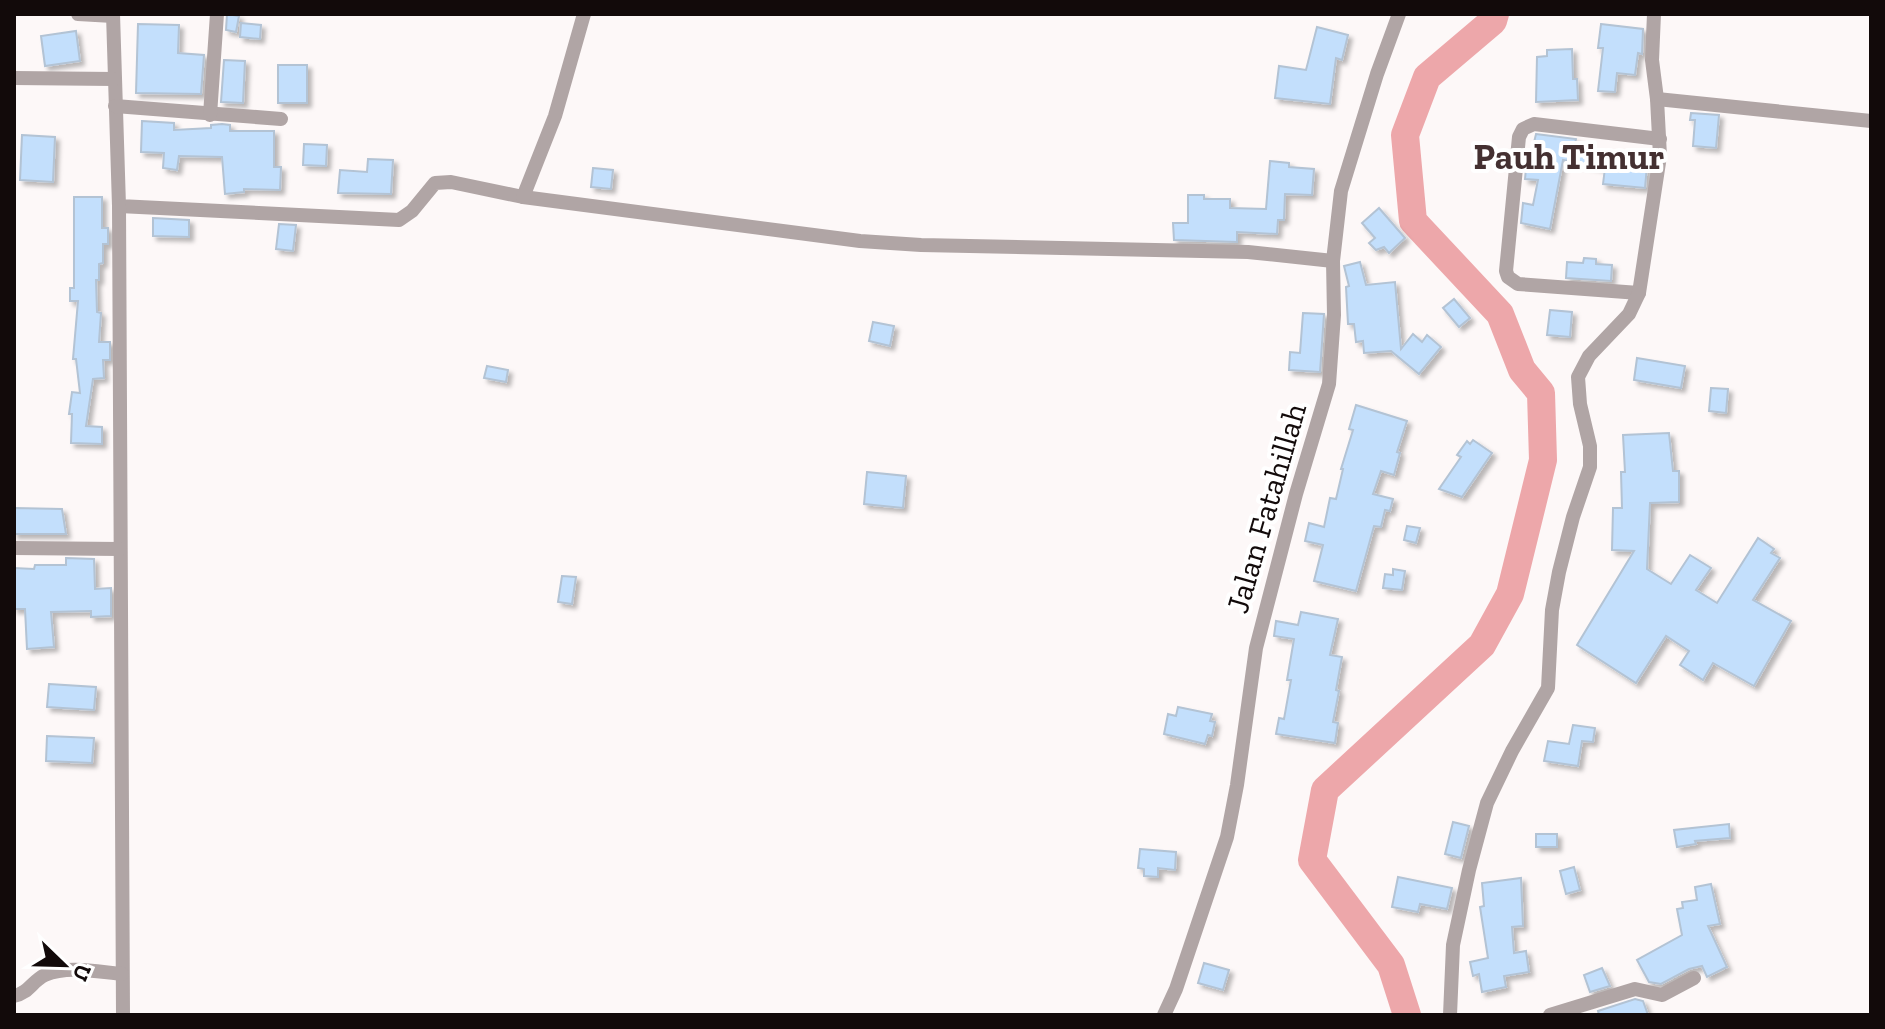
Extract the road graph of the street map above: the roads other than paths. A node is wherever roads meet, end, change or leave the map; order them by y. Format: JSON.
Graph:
{"nodes":[{"id":1,"x":78,"y":14,"type":"edge"},
{"id":2,"x":217,"y":14,"type":"edge"},
{"id":3,"x":584,"y":14,"type":"edge"},
{"id":4,"x":1399,"y":14,"type":"edge"},
{"id":5,"x":1654,"y":14,"type":"edge"},
{"id":6,"x":113,"y":15,"type":"edge"},
{"id":7,"x":14,"y":78,"type":"edge"},
{"id":8,"x":114,"y":79,"type":"junction"},
{"id":9,"x":1657,"y":99,"type":"junction"},
{"id":10,"x":115,"y":106,"type":"junction"},
{"id":11,"x":210,"y":115,"type":"junction"},
{"id":12,"x":281,"y":119,"type":"dead end"},
{"id":13,"x":1871,"y":121,"type":"edge"},
{"id":14,"x":1660,"y":139,"type":"junction"},
{"id":15,"x":523,"y":197,"type":"junction"},
{"id":16,"x":119,"y":206,"type":"junction"},
{"id":17,"x":1333,"y":261,"type":"junction"},
{"id":18,"x":1639,"y":293,"type":"junction"},
{"id":19,"x":14,"y":548,"type":"edge"},
{"id":20,"x":120,"y":549,"type":"junction"},
{"id":21,"x":122,"y":974,"type":"junction"},
{"id":22,"x":1694,"y":978,"type":"dead end"},
{"id":23,"x":14,"y":996,"type":"edge"},
{"id":24,"x":123,"y":1015,"type":"edge"},
{"id":25,"x":1164,"y":1015,"type":"edge"},
{"id":26,"x":1450,"y":1015,"type":"edge"},
{"id":27,"x":1550,"y":1015,"type":"edge"}],
"edges":[{"from":1,"to":6,"type":"street"},
{"from":2,"to":11,"type":"street"},
{"from":3,"to":15,"type":"street"},
{"from":4,"to":17,"type":"street","name":"Jalan Fatahillah"},
{"from":5,"to":9,"type":"street"},
{"from":6,"to":8,"type":"street"},
{"from":7,"to":8,"type":"street"},
{"from":8,"to":10,"type":"street"},
{"from":9,"to":13,"type":"street"},
{"from":9,"to":14,"type":"street"},
{"from":10,"to":11,"type":"street"},
{"from":10,"to":16,"type":"street"},
{"from":11,"to":12,"type":"street"},
{"from":14,"to":18,"type":"street"},
{"from":14,"to":18,"type":"street"},
{"from":15,"to":16,"type":"street"},
{"from":15,"to":17,"type":"street"},
{"from":16,"to":20,"type":"street"},
{"from":17,"to":25,"type":"street","name":"Jalan Fatahillah"},
{"from":18,"to":26,"type":"street"},
{"from":19,"to":20,"type":"street"},
{"from":20,"to":21,"type":"street"},
{"from":21,"to":23,"type":"street"},
{"from":21,"to":24,"type":"street"},
{"from":22,"to":27,"type":"street"}]}
